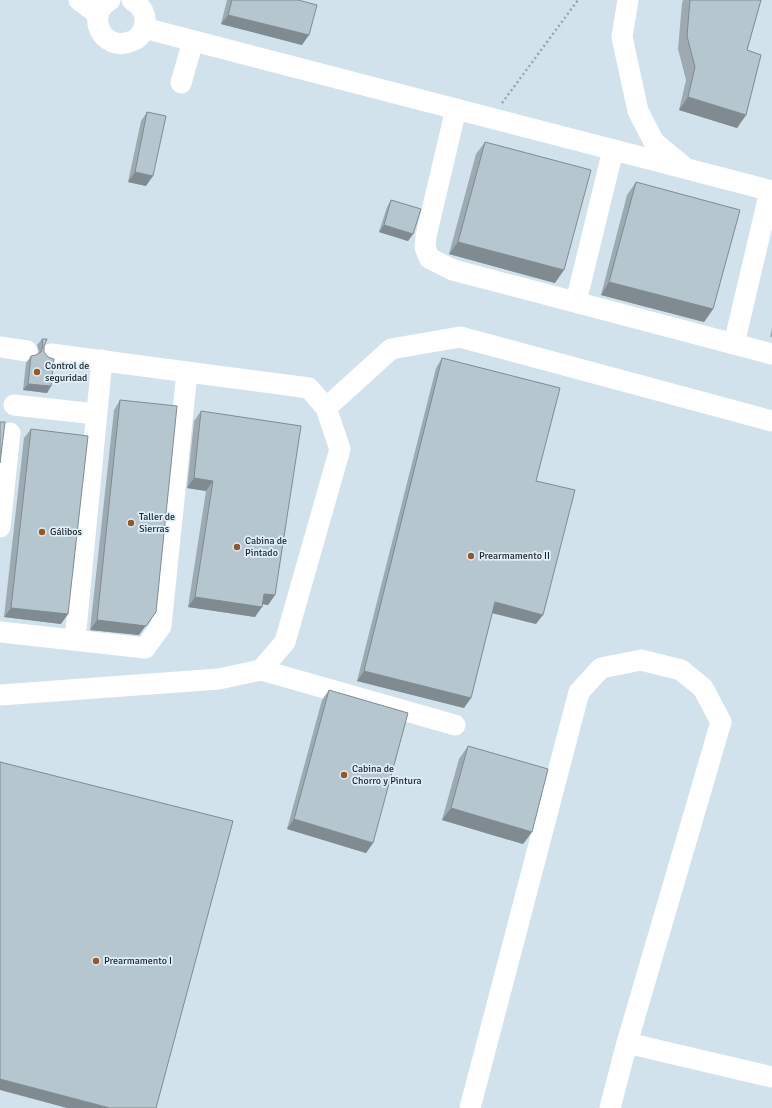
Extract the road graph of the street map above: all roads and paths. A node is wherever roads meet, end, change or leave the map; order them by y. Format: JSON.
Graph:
{"nodes":[{"id":1,"x":79,"y":0,"type":"edge"},
{"id":2,"x":132,"y":0,"type":"edge"},
{"id":3,"x":578,"y":0,"type":"edge"},
{"id":4,"x":628,"y":0,"type":"edge"},
{"id":5,"x":104,"y":7,"type":"edge"},
{"id":6,"x":144,"y":28,"type":"junction"},
{"id":7,"x":193,"y":41,"type":"junction"},
{"id":8,"x":181,"y":83,"type":"dead end"},
{"id":9,"x":456,"y":109,"type":"junction"},
{"id":10,"x":490,"y":118,"type":"junction"},
{"id":11,"x":613,"y":150,"type":"junction"},
{"id":12,"x":687,"y":169,"type":"junction"},
{"id":13,"x":771,"y":191,"type":"edge"},
{"id":14,"x":576,"y":302,"type":"junction"},
{"id":15,"x":734,"y":344,"type":"junction"},
{"id":16,"x":0,"y":347,"type":"edge"},
{"id":17,"x":27,"y":350,"type":"dead end"},
{"id":18,"x":51,"y":354,"type":"dead end"},
{"id":19,"x":772,"y":354,"type":"edge"},
{"id":20,"x":102,"y":360,"type":"junction"},
{"id":21,"x":187,"y":372,"type":"junction"},
{"id":22,"x":14,"y":405,"type":"dead end"},
{"id":23,"x":326,"y":408,"type":"junction"},
{"id":24,"x":96,"y":414,"type":"junction"},
{"id":25,"x":772,"y":421,"type":"edge"},
{"id":26,"x":10,"y":433,"type":"dead end"},
{"id":27,"x":0,"y":527,"type":"edge"},
{"id":28,"x":0,"y":632,"type":"edge"},
{"id":29,"x":75,"y":640,"type":"junction"},
{"id":30,"x":261,"y":670,"type":"junction"},
{"id":31,"x":0,"y":695,"type":"edge"},
{"id":32,"x":455,"y":725,"type":"dead end"},
{"id":33,"x":627,"y":1043,"type":"junction"},
{"id":34,"x":772,"y":1077,"type":"edge"},
{"id":35,"x":470,"y":1108,"type":"edge"},
{"id":36,"x":610,"y":1108,"type":"edge"}],
"edges":[{"from":1,"to":5,"type":"lane"},
{"from":2,"to":6,"type":"lane"},
{"from":3,"to":10,"type":"path"},
{"from":4,"to":12,"type":"lane"},
{"from":5,"to":6,"type":"lane"},
{"from":6,"to":7,"type":"lane"},
{"from":7,"to":8,"type":"lane"},
{"from":7,"to":9,"type":"lane"},
{"from":9,"to":10,"type":"lane"},
{"from":9,"to":14,"type":"lane"},
{"from":10,"to":11,"type":"lane"},
{"from":11,"to":12,"type":"lane"},
{"from":11,"to":14,"type":"lane"},
{"from":12,"to":13,"type":"lane"},
{"from":13,"to":15,"type":"lane"},
{"from":14,"to":15,"type":"lane"},
{"from":15,"to":19,"type":"lane"},
{"from":16,"to":17,"type":"lane"},
{"from":18,"to":20,"type":"lane"},
{"from":20,"to":21,"type":"lane"},
{"from":20,"to":24,"type":"lane"},
{"from":21,"to":23,"type":"lane"},
{"from":21,"to":29,"type":"lane"},
{"from":22,"to":24,"type":"lane"},
{"from":23,"to":25,"type":"lane"},
{"from":23,"to":30,"type":"lane"},
{"from":24,"to":29,"type":"lane"},
{"from":26,"to":27,"type":"lane"},
{"from":28,"to":29,"type":"lane"},
{"from":30,"to":31,"type":"lane"},
{"from":30,"to":32,"type":"lane"},
{"from":33,"to":34,"type":"lane"},
{"from":33,"to":35,"type":"lane"},
{"from":33,"to":36,"type":"lane"}]}
